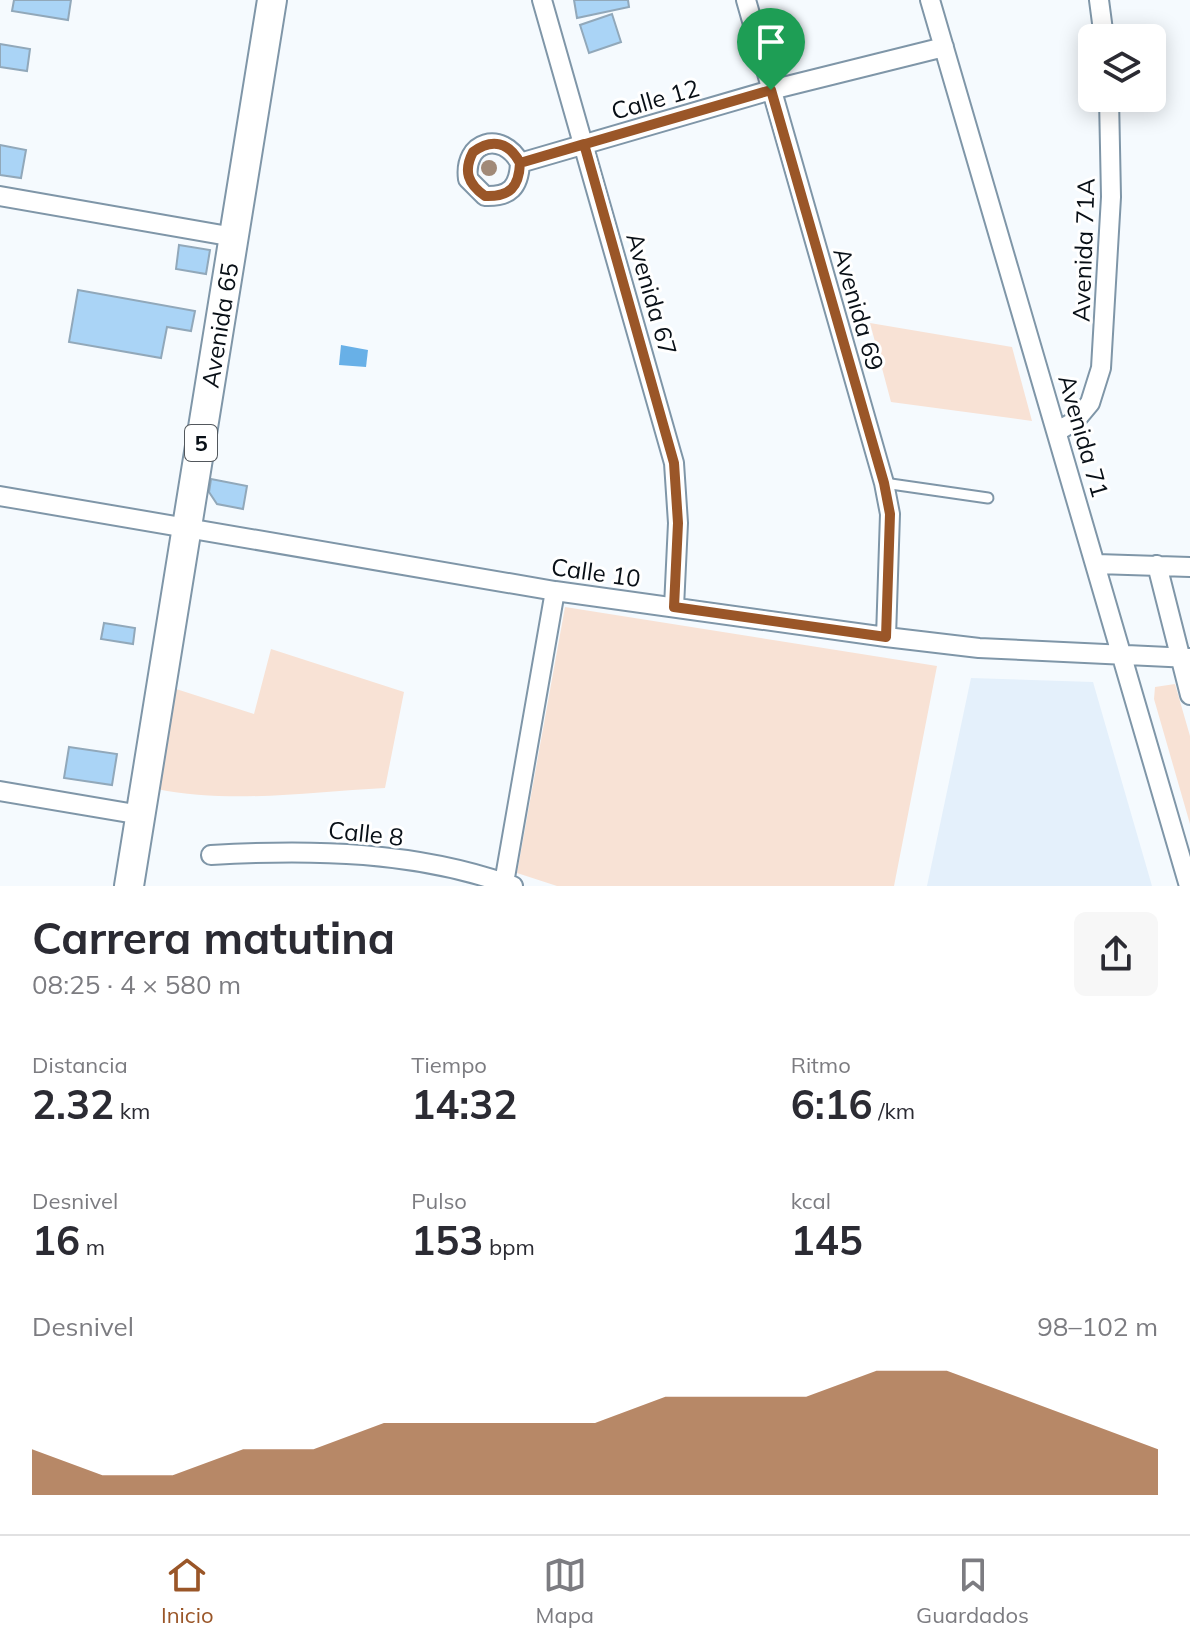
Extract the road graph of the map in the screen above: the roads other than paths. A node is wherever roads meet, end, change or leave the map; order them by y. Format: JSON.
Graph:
{"nodes":[{"id":1,"x":272,"y":0,"type":"edge"},
{"id":2,"x":542,"y":0,"type":"edge"},
{"id":3,"x":746,"y":0,"type":"edge"},
{"id":4,"x":930,"y":0,"type":"edge"},
{"id":5,"x":1099,"y":0,"type":"edge"},
{"id":6,"x":1102,"y":24,"type":"edge"},
{"id":7,"x":944,"y":47,"type":"junction"},
{"id":8,"x":771,"y":90,"type":"junction"},
{"id":9,"x":1109,"y":112,"type":"edge"},
{"id":10,"x":584,"y":144,"type":"junction"},
{"id":11,"x":520,"y":163,"type":"dead end"},
{"id":12,"x":0,"y":196,"type":"edge"},
{"id":13,"x":234,"y":237,"type":"junction"},
{"id":14,"x":1058,"y":431,"type":"junction"},
{"id":15,"x":884,"y":483,"type":"junction"},
{"id":16,"x":0,"y":496,"type":"edge"},
{"id":17,"x":988,"y":498,"type":"dead end"},
{"id":18,"x":187,"y":530,"type":"junction"},
{"id":19,"x":1190,"y":558,"type":"edge"},
{"id":20,"x":1097,"y":564,"type":"junction"},
{"id":21,"x":1157,"y":565,"type":"junction"},
{"id":22,"x":1190,"y":567,"type":"edge"},
{"id":23,"x":555,"y":591,"type":"junction"},
{"id":24,"x":674,"y":607,"type":"junction"},
{"id":25,"x":886,"y":637,"type":"junction"},
{"id":26,"x":1121,"y":655,"type":"junction"},
{"id":27,"x":1185,"y":658,"type":"edge"},
{"id":28,"x":1190,"y":695,"type":"edge"},
{"id":29,"x":0,"y":791,"type":"edge"},
{"id":30,"x":141,"y":815,"type":"junction"},
{"id":31,"x":211,"y":855,"type":"dead end"},
{"id":32,"x":509,"y":884,"type":"edge"},
{"id":33,"x":129,"y":886,"type":"edge"},
{"id":34,"x":1189,"y":886,"type":"edge"}],
"edges":[{"from":1,"to":13,"type":"main road","name":"Avenida 65","number":"5"},
{"from":2,"to":10,"type":"street","name":"Avenida 67"},
{"from":3,"to":8,"type":"street","name":"Avenida 69"},
{"from":4,"to":7,"type":"street","name":"Avenida 71"},
{"from":5,"to":6,"type":"street"},
{"from":7,"to":8,"type":"street","name":"Calle 12"},
{"from":7,"to":14,"type":"street","name":"Avenida 71"},
{"from":8,"to":10,"type":"street","name":"Calle 12"},
{"from":8,"to":15,"type":"street","name":"Avenida 69"},
{"from":9,"to":14,"type":"street","name":"Avenida 71A"},
{"from":10,"to":11,"type":"street","name":"Calle 12"},
{"from":10,"to":24,"type":"street","name":"Avenida 67"},
{"from":12,"to":13,"type":"street"},
{"from":13,"to":18,"type":"main road","name":"Avenida 65","number":"5"},
{"from":14,"to":20,"type":"street","name":"Avenida 71"},
{"from":15,"to":17,"type":"lane"},
{"from":15,"to":25,"type":"street","name":"Avenida 69"},
{"from":16,"to":18,"type":"street","name":"Calle 10"},
{"from":18,"to":23,"type":"street","name":"Calle 10"},
{"from":18,"to":30,"type":"main road","name":"Avenida 65","number":"5"},
{"from":19,"to":22,"type":"street"},
{"from":20,"to":21,"type":"street"},
{"from":20,"to":26,"type":"street","name":"Avenida 71"},
{"from":21,"to":22,"type":"street"},
{"from":21,"to":27,"type":"street"},
{"from":23,"to":24,"type":"street","name":"Calle 10"},
{"from":23,"to":32,"type":"street"},
{"from":24,"to":25,"type":"street","name":"Calle 10"},
{"from":25,"to":26,"type":"street","name":"Calle 10"},
{"from":26,"to":27,"type":"street","name":"Calle 10"},
{"from":26,"to":34,"type":"street","name":"Avenida 71"},
{"from":27,"to":28,"type":"street"},
{"from":29,"to":30,"type":"street"},
{"from":30,"to":33,"type":"main road","name":"Avenida 65","number":"5"},
{"from":31,"to":32,"type":"street","name":"Calle 8"}]}
